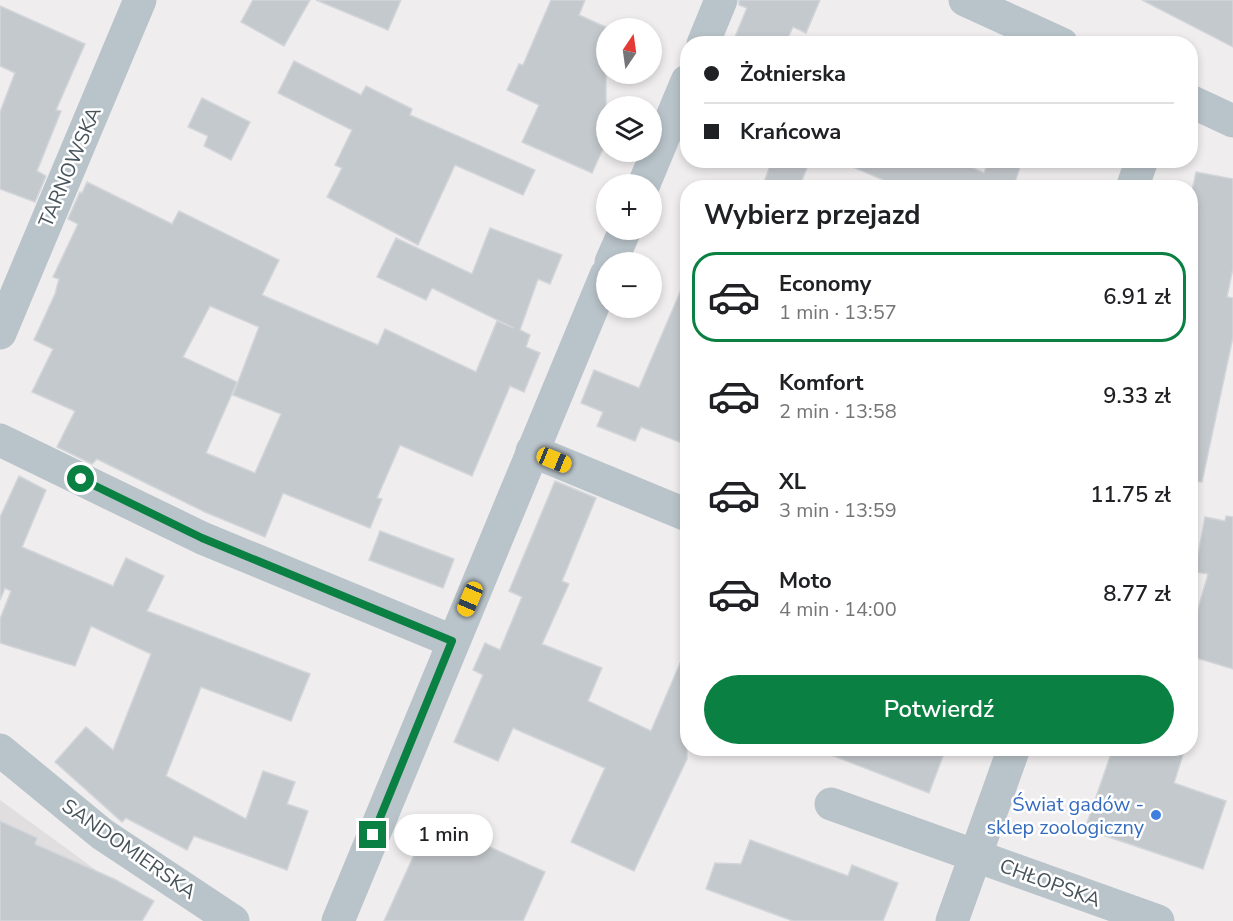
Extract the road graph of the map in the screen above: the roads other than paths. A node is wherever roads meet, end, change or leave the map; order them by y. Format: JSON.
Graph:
{"nodes":[{"id":1,"x":140,"y":0,"type":"edge"},
{"id":2,"x":721,"y":0,"type":"edge"},
{"id":3,"x":965,"y":0,"type":"edge"},
{"id":4,"x":706,"y":36,"type":"edge"},
{"id":5,"x":1044,"y":36,"type":"edge"},
{"id":6,"x":680,"y":98,"type":"edge"},
{"id":7,"x":1198,"y":105,"type":"edge"},
{"id":8,"x":1233,"y":121,"type":"edge"},
{"id":9,"x":648,"y":174,"type":"edge"},
{"id":10,"x":596,"y":299,"type":"edge"},
{"id":11,"x":0,"y":333,"type":"edge"},
{"id":12,"x":0,"y":440,"type":"edge"},
{"id":13,"x":532,"y":451,"type":"junction"},
{"id":14,"x":680,"y":512,"type":"edge"},
{"id":15,"x":452,"y":641,"type":"junction"},
{"id":16,"x":0,"y":750,"type":"edge"},
{"id":17,"x":1011,"y":756,"type":"edge"},
{"id":18,"x":831,"y":804,"type":"dead end"},
{"id":19,"x":976,"y":857,"type":"junction"},
{"id":20,"x":233,"y":921,"type":"edge"},
{"id":21,"x":338,"y":921,"type":"edge"},
{"id":22,"x":952,"y":921,"type":"edge"},
{"id":23,"x":1158,"y":921,"type":"edge"}],
"edges":[{"from":1,"to":11,"type":"street","name":"TARNOWSKA"},
{"from":2,"to":4,"type":"street"},
{"from":3,"to":5,"type":"street"},
{"from":6,"to":9,"type":"street"},
{"from":7,"to":8,"type":"street"},
{"from":10,"to":13,"type":"street"},
{"from":12,"to":15,"type":"street"},
{"from":13,"to":14,"type":"street"},
{"from":13,"to":15,"type":"street"},
{"from":15,"to":21,"type":"street"},
{"from":16,"to":20,"type":"street","name":"SANDOMIERSKA"},
{"from":17,"to":19,"type":"street"},
{"from":18,"to":19,"type":"street","name":"CHŁOPSKA"},
{"from":19,"to":22,"type":"street"},
{"from":19,"to":23,"type":"street","name":"CHŁOPSKA"}]}
